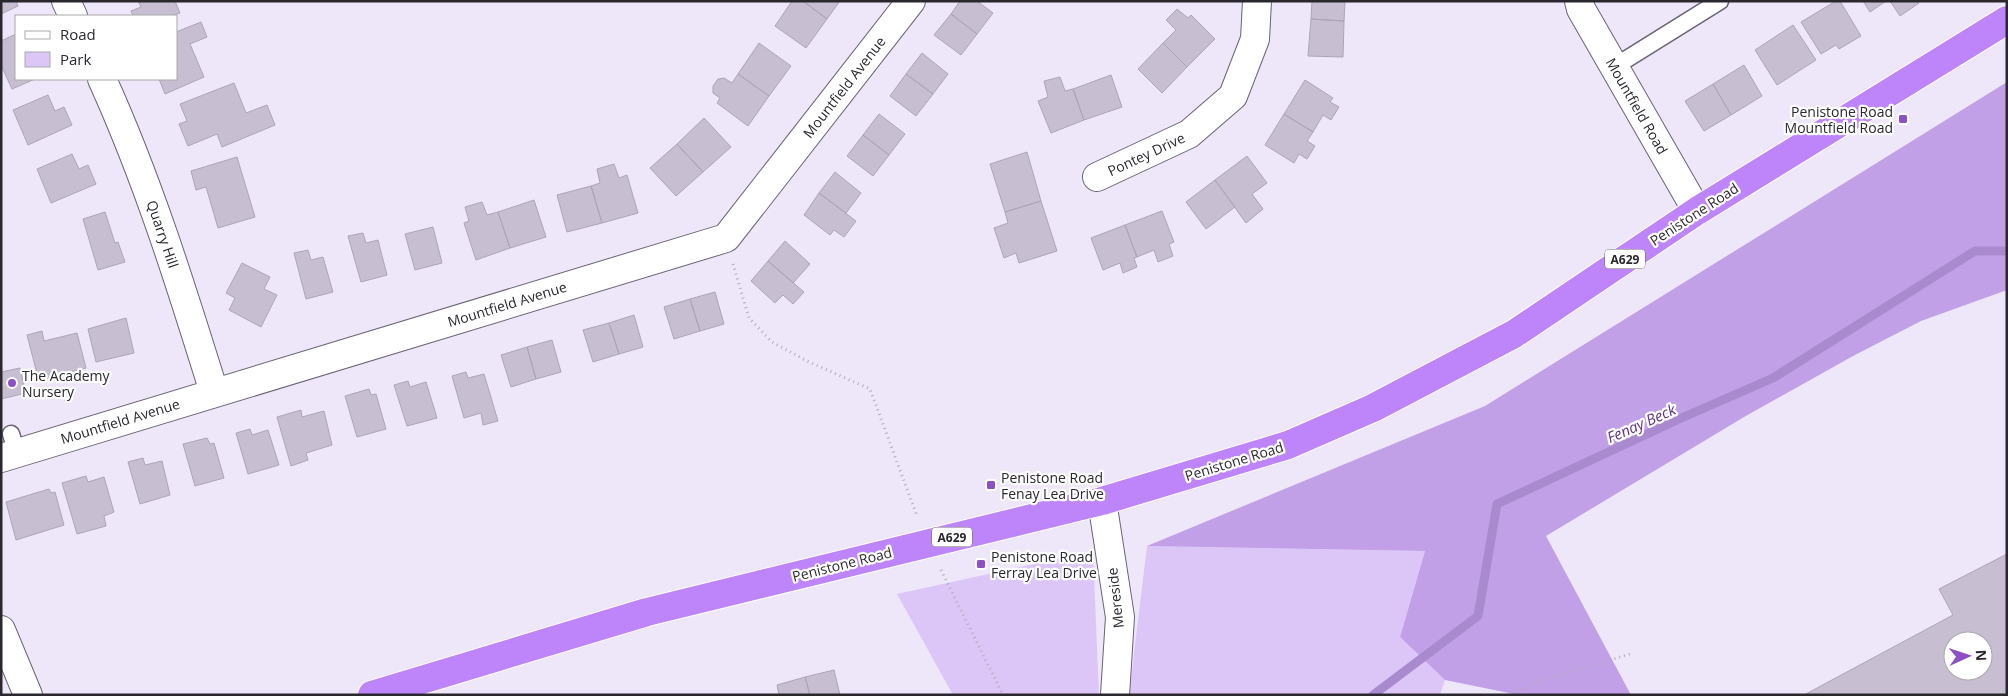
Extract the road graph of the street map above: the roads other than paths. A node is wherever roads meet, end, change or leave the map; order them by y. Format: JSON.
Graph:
{"nodes":[{"id":1,"x":66,"y":1,"type":"edge"},
{"id":2,"x":911,"y":1,"type":"edge"},
{"id":3,"x":1257,"y":1,"type":"edge"},
{"id":4,"x":1579,"y":1,"type":"edge"},
{"id":5,"x":1720,"y":1,"type":"edge"},
{"id":6,"x":73,"y":15,"type":"edge"},
{"id":7,"x":2007,"y":20,"type":"edge"},
{"id":8,"x":1614,"y":67,"type":"junction"},
{"id":9,"x":102,"y":80,"type":"edge"},
{"id":10,"x":1096,"y":177,"type":"dead end"},
{"id":11,"x":1697,"y":211,"type":"junction"},
{"id":12,"x":214,"y":392,"type":"junction"},
{"id":13,"x":10,"y":448,"type":"edge"},
{"id":14,"x":1102,"y":501,"type":"junction"},
{"id":15,"x":1,"y":630,"type":"edge"},
{"id":16,"x":28,"y":695,"type":"edge"},
{"id":17,"x":372,"y":695,"type":"edge"},
{"id":18,"x":1115,"y":695,"type":"edge"}],
"edges":[{"from":1,"to":6,"type":"street"},
{"from":2,"to":12,"type":"street","name":"Mountfield Avenue"},
{"from":3,"to":10,"type":"street","name":"Pontey Drive"},
{"from":4,"to":8,"type":"street","name":"Mountfield Road"},
{"from":5,"to":8,"type":"lane"},
{"from":7,"to":11,"type":"highway","name":"Penistone Road","number":"A629"},
{"from":8,"to":11,"type":"street","name":"Mountfield Road"},
{"from":9,"to":12,"type":"street","name":"Quarry Hill"},
{"from":11,"to":14,"type":"highway","name":"Penistone Road","number":"A629"},
{"from":12,"to":13,"type":"street","name":"Mountfield Avenue"},
{"from":14,"to":17,"type":"highway","name":"Penistone Road","number":"A629"},
{"from":14,"to":18,"type":"street","name":"Mereside"},
{"from":15,"to":16,"type":"street"}]}
